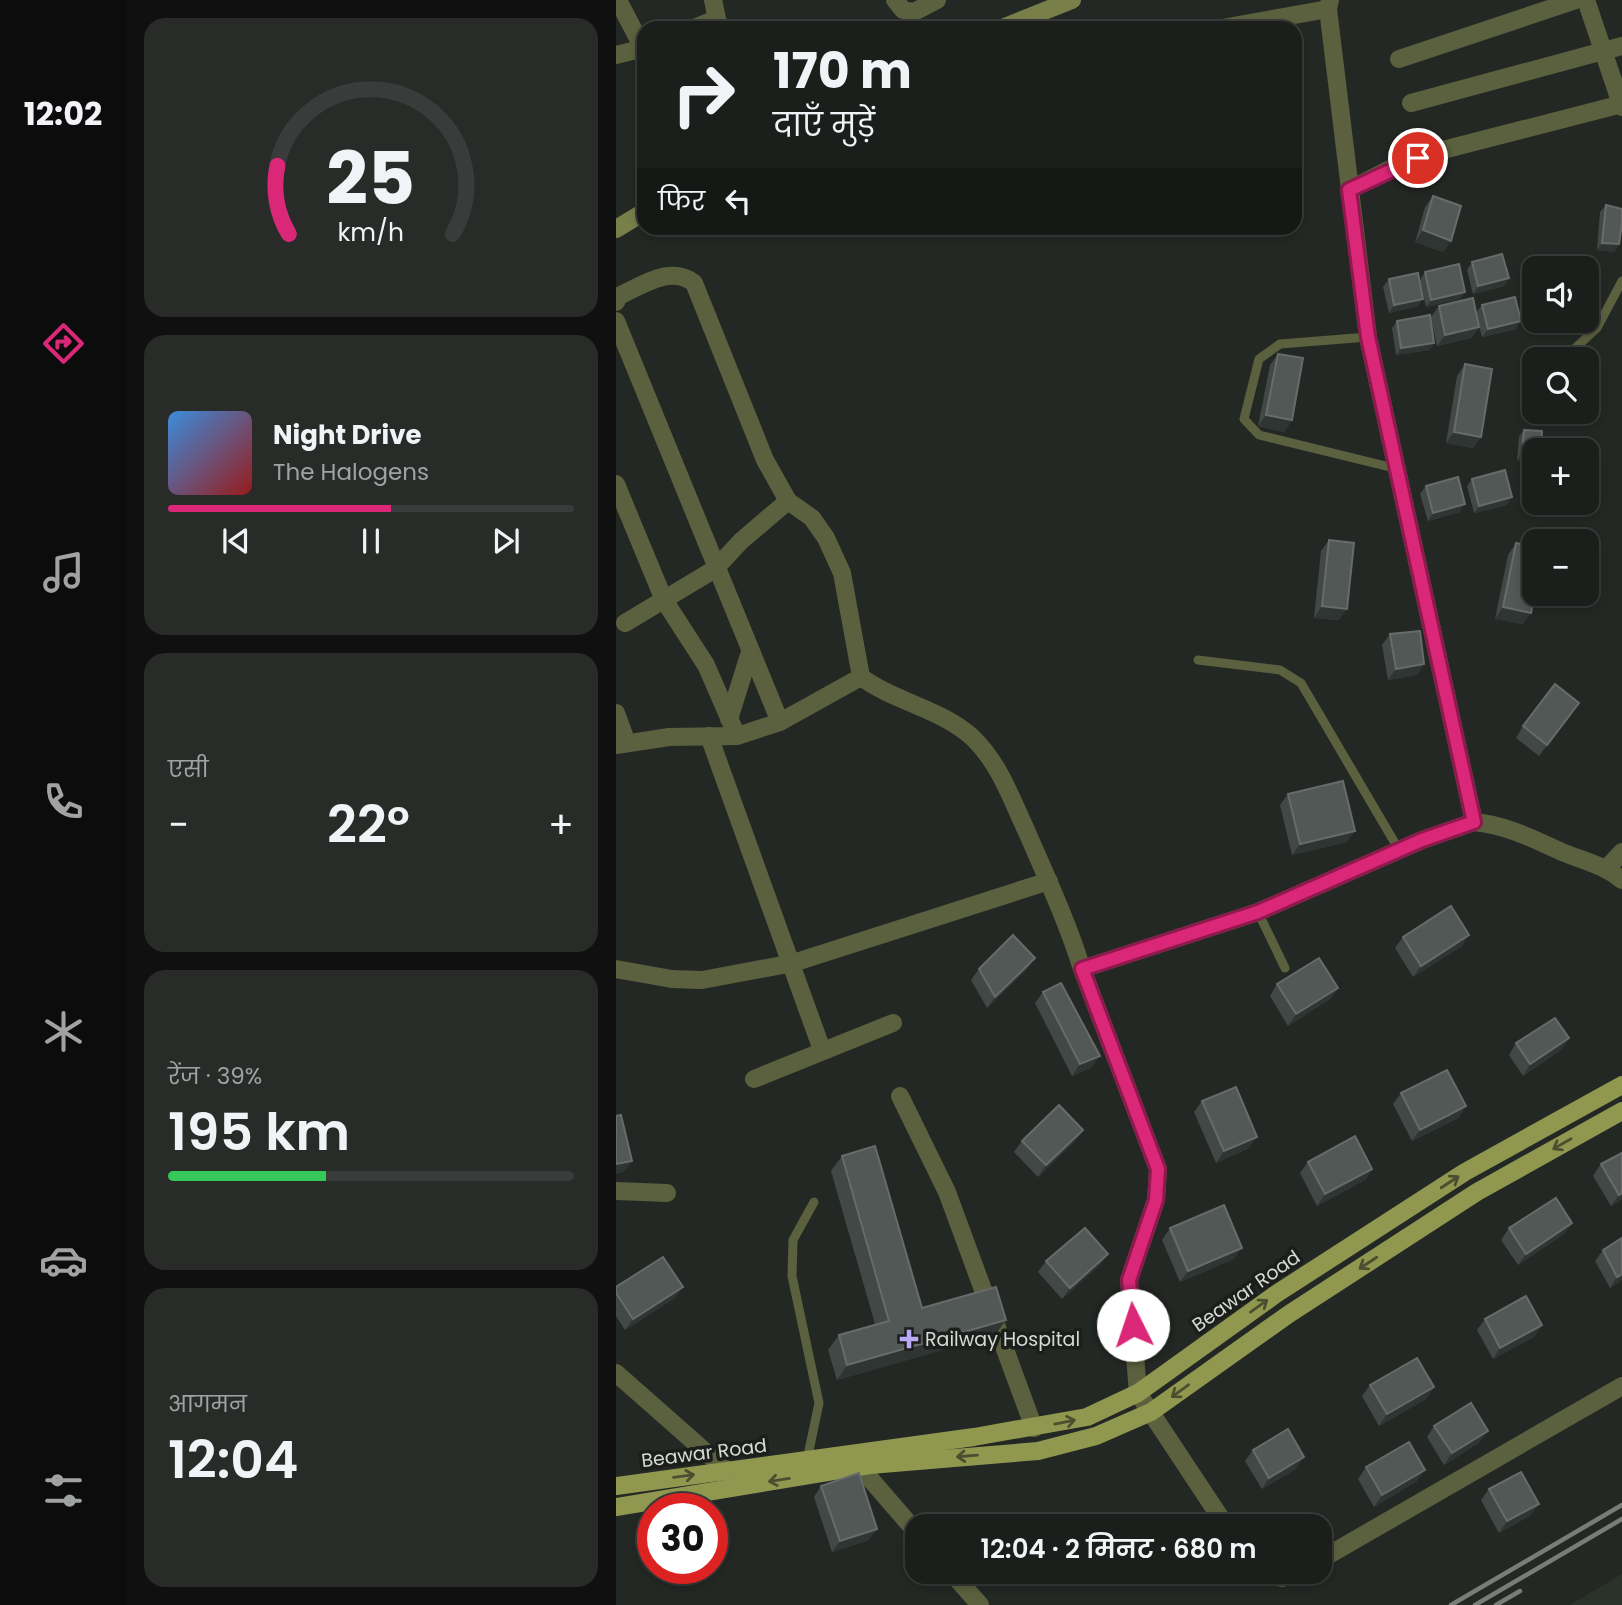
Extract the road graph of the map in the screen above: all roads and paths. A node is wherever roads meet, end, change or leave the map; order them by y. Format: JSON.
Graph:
{"nodes":[{"id":1,"x":618,"y":0,"type":"edge"},
{"id":2,"x":713,"y":0,"type":"edge"},
{"id":3,"x":895,"y":0,"type":"edge"},
{"id":4,"x":936,"y":0,"type":"edge"},
{"id":5,"x":1072,"y":0,"type":"edge"},
{"id":6,"x":1576,"y":0,"type":"edge"},
{"id":7,"x":1586,"y":0,"type":"edge"},
{"id":8,"x":1329,"y":5,"type":"edge"},
{"id":9,"x":716,"y":21,"type":"edge"},
{"id":10,"x":1020,"y":21,"type":"edge"},
{"id":11,"x":1251,"y":21,"type":"edge"},
{"id":12,"x":637,"y":36,"type":"edge"},
{"id":13,"x":1622,"y":46,"type":"edge"},
{"id":14,"x":637,"y":50,"type":"edge"},
{"id":15,"x":1601,"y":51,"type":"junction"},
{"id":16,"x":616,"y":55,"type":"edge"},
{"id":17,"x":1399,"y":59,"type":"dead end"},
{"id":18,"x":1412,"y":103,"type":"dead end"},
{"id":19,"x":1622,"y":105,"type":"edge"},
{"id":20,"x":1349,"y":190,"type":"junction"},
{"id":21,"x":637,"y":215,"type":"edge"},
{"id":22,"x":618,"y":223,"type":"edge"},
{"id":23,"x":1622,"y":281,"type":"edge"},
{"id":24,"x":616,"y":302,"type":"edge"},
{"id":25,"x":616,"y":321,"type":"edge"},
{"id":26,"x":1368,"y":337,"type":"junction"},
{"id":27,"x":1576,"y":347,"type":"edge"},
{"id":28,"x":1394,"y":468,"type":"junction"},
{"id":29,"x":616,"y":484,"type":"edge"},
{"id":30,"x":788,"y":500,"type":"junction"},
{"id":31,"x":715,"y":569,"type":"junction"},
{"id":32,"x":664,"y":600,"type":"junction"},
{"id":33,"x":625,"y":623,"type":"dead end"},
{"id":34,"x":750,"y":652,"type":"junction"},
{"id":35,"x":1198,"y":660,"type":"dead end"},
{"id":36,"x":861,"y":677,"type":"junction"},
{"id":37,"x":616,"y":713,"type":"edge"},
{"id":38,"x":729,"y":719,"type":"junction"},
{"id":39,"x":780,"y":722,"type":"junction"},
{"id":40,"x":704,"y":735,"type":"junction"},
{"id":41,"x":737,"y":736,"type":"junction"},
{"id":42,"x":621,"y":744,"type":"edge"},
{"id":43,"x":1474,"y":822,"type":"junction"},
{"id":44,"x":1409,"y":846,"type":"junction"},
{"id":45,"x":1622,"y":852,"type":"edge"},
{"id":46,"x":1607,"y":868,"type":"junction"},
{"id":47,"x":1622,"y":880,"type":"edge"},
{"id":48,"x":1049,"y":881,"type":"junction"},
{"id":49,"x":1258,"y":912,"type":"junction"},
{"id":50,"x":793,"y":963,"type":"junction"},
{"id":51,"x":1284,"y":968,"type":"dead end"},
{"id":52,"x":616,"y":969,"type":"edge"},
{"id":53,"x":1082,"y":969,"type":"junction"},
{"id":54,"x":893,"y":1023,"type":"dead end"},
{"id":55,"x":822,"y":1050,"type":"junction"},
{"id":56,"x":754,"y":1079,"type":"dead end"},
{"id":57,"x":1622,"y":1085,"type":"edge"},
{"id":58,"x":900,"y":1096,"type":"dead end"},
{"id":59,"x":1622,"y":1111,"type":"edge"},
{"id":60,"x":616,"y":1191,"type":"edge"},
{"id":61,"x":667,"y":1193,"type":"dead end"},
{"id":62,"x":814,"y":1202,"type":"dead end"},
{"id":63,"x":616,"y":1373,"type":"edge"},
{"id":64,"x":1622,"y":1387,"type":"edge"},
{"id":65,"x":1138,"y":1393,"type":"junction"},
{"id":66,"x":1151,"y":1412,"type":"junction"},
{"id":67,"x":1034,"y":1428,"type":"junction"},
{"id":68,"x":911,"y":1453,"type":"junction"},
{"id":69,"x":862,"y":1462,"type":"junction"},
{"id":70,"x":806,"y":1468,"type":"junction"},
{"id":71,"x":726,"y":1470,"type":"junction"},
{"id":72,"x":616,"y":1486,"type":"edge"},
{"id":73,"x":733,"y":1487,"type":"junction"},
{"id":74,"x":616,"y":1507,"type":"edge"},
{"id":75,"x":1218,"y":1514,"type":"edge"},
{"id":76,"x":905,"y":1518,"type":"edge"},
{"id":77,"x":1332,"y":1553,"type":"edge"},
{"id":78,"x":962,"y":1584,"type":"edge"},
{"id":79,"x":980,"y":1605,"type":"edge"}],
"edges":[{"from":1,"to":12,"type":"street"},
{"from":2,"to":9,"type":"street"},
{"from":3,"to":4,"type":"street"},
{"from":5,"to":10,"type":"street"},
{"from":6,"to":17,"type":"street"},
{"from":7,"to":15,"type":"street"},
{"from":8,"to":11,"type":"street"},
{"from":8,"to":20,"type":"street"},
{"from":13,"to":15,"type":"street"},
{"from":14,"to":16,"type":"street"},
{"from":15,"to":18,"type":"street"},
{"from":15,"to":19,"type":"street"},
{"from":19,"to":20,"type":"street"},
{"from":20,"to":26,"type":"street"},
{"from":21,"to":22,"type":"street"},
{"from":23,"to":27,"type":"lane"},
{"from":24,"to":30,"type":"street"},
{"from":25,"to":31,"type":"street"},
{"from":26,"to":28,"type":"street"},
{"from":26,"to":28,"type":"lane"},
{"from":28,"to":43,"type":"street"},
{"from":29,"to":32,"type":"street"},
{"from":30,"to":31,"type":"street"},
{"from":30,"to":36,"type":"street"},
{"from":31,"to":32,"type":"street"},
{"from":31,"to":34,"type":"street"},
{"from":32,"to":33,"type":"street"},
{"from":32,"to":38,"type":"street"},
{"from":34,"to":38,"type":"street"},
{"from":34,"to":39,"type":"street"},
{"from":35,"to":44,"type":"lane"},
{"from":36,"to":39,"type":"street"},
{"from":36,"to":48,"type":"street"},
{"from":37,"to":42,"type":"street"},
{"from":38,"to":41,"type":"street"},
{"from":39,"to":41,"type":"street"},
{"from":40,"to":41,"type":"street"},
{"from":40,"to":42,"type":"street"},
{"from":40,"to":50,"type":"street"},
{"from":43,"to":44,"type":"street"},
{"from":43,"to":46,"type":"street"},
{"from":44,"to":49,"type":"street"},
{"from":45,"to":46,"type":"street"},
{"from":46,"to":47,"type":"street"},
{"from":48,"to":50,"type":"street"},
{"from":48,"to":53,"type":"street"},
{"from":49,"to":51,"type":"lane"},
{"from":49,"to":53,"type":"street"},
{"from":50,"to":52,"type":"street"},
{"from":50,"to":55,"type":"street"},
{"from":53,"to":65,"type":"street"},
{"from":54,"to":55,"type":"street"},
{"from":55,"to":56,"type":"street"},
{"from":65,"to":57,"type":"main road","name":"Beawar Road","one_way":true},
{"from":58,"to":67,"type":"street"},
{"from":59,"to":66,"type":"main road","name":"Beawar Road","one_way":true},
{"from":60,"to":61,"type":"street"},
{"from":62,"to":70,"type":"lane"},
{"from":63,"to":71,"type":"street"},
{"from":64,"to":77,"type":"street"},
{"from":65,"to":66,"type":"street"},
{"from":67,"to":65,"type":"main road","name":"Beawar Road","one_way":true},
{"from":66,"to":68,"type":"main road","name":"Beawar Road","one_way":true},
{"from":66,"to":75,"type":"street"},
{"from":67,"to":68,"type":"main road","name":"Beawar Road"},
{"from":68,"to":69,"type":"main road","name":"Beawar Road"},
{"from":69,"to":70,"type":"main road","name":"Beawar Road"},
{"from":69,"to":76,"type":"street"},
{"from":70,"to":71,"type":"main road","name":"Beawar Road"},
{"from":70,"to":73,"type":"main road","name":"Beawar Road","one_way":true},
{"from":72,"to":71,"type":"main road","name":"Beawar Road","one_way":true},
{"from":71,"to":73,"type":"street"},
{"from":73,"to":74,"type":"main road","name":"Beawar Road"},
{"from":78,"to":79,"type":"street"}]}
